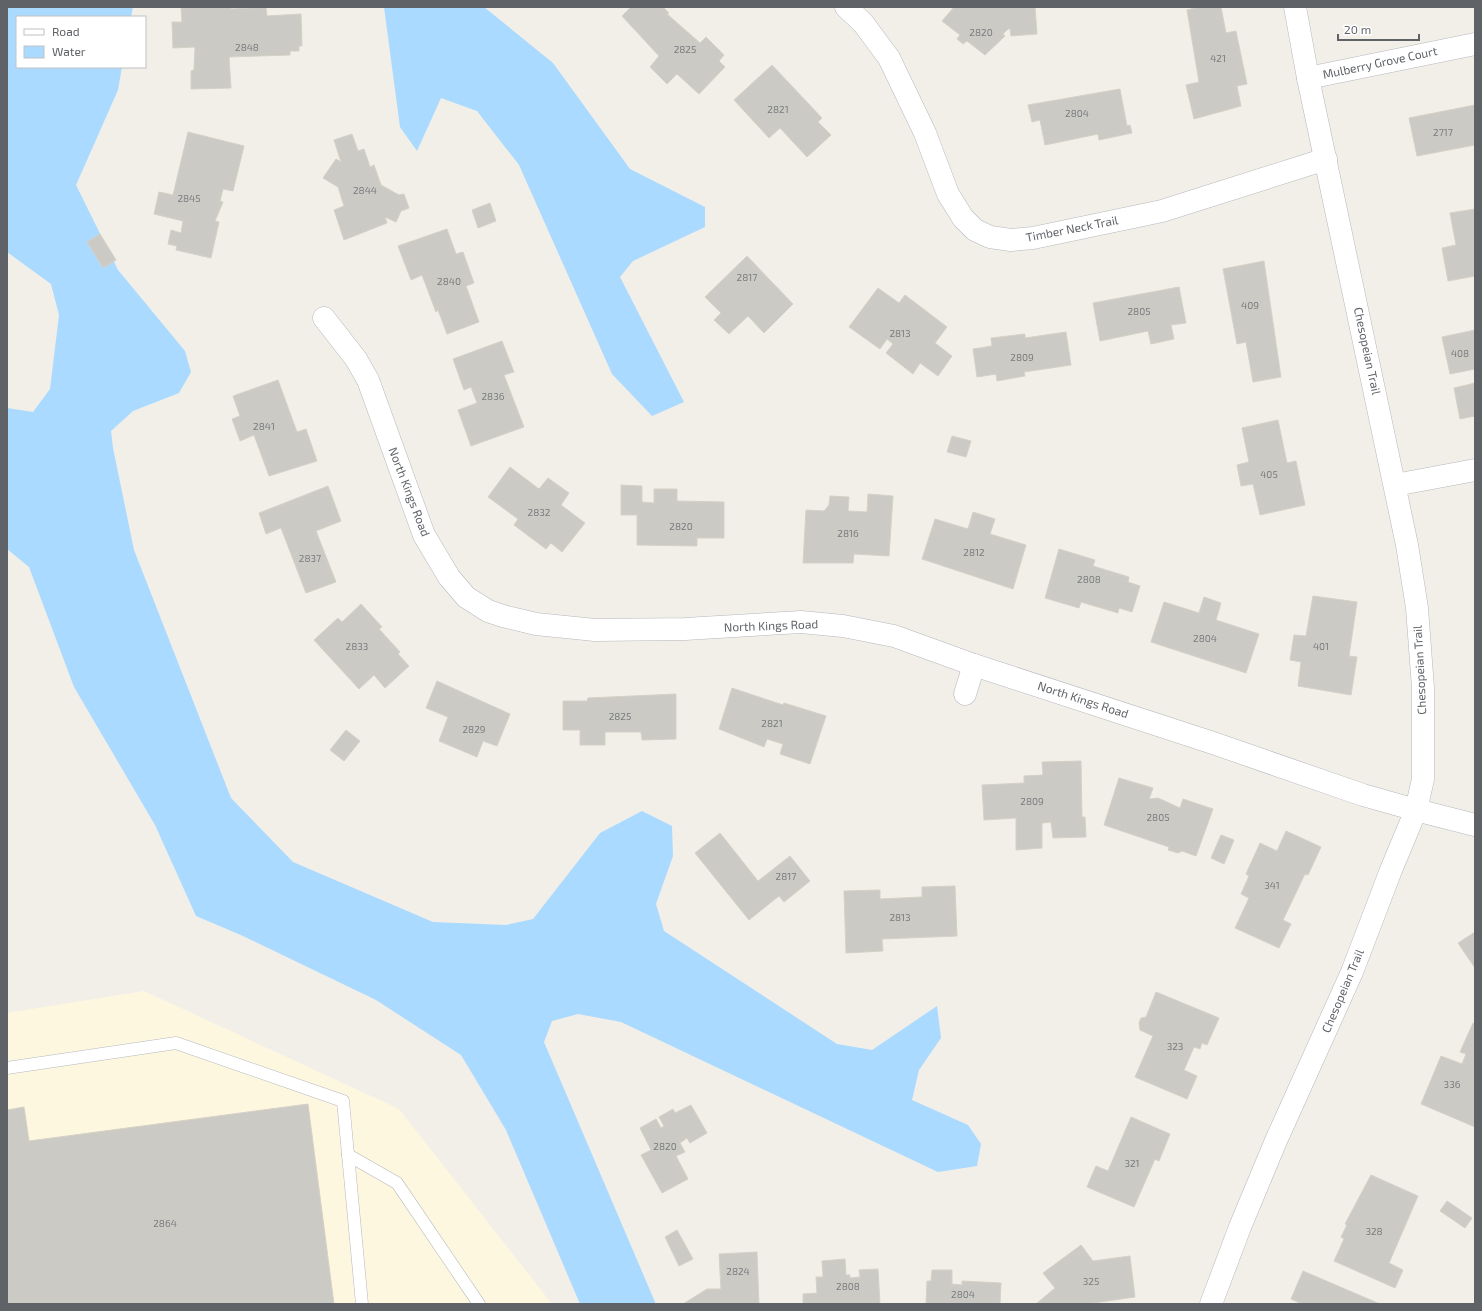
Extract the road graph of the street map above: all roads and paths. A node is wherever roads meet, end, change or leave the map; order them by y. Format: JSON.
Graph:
{"nodes":[{"id":1,"x":846,"y":7,"type":"edge"},
{"id":2,"x":1295,"y":7,"type":"edge"},
{"id":3,"x":1475,"y":44,"type":"edge"},
{"id":4,"x":1308,"y":78,"type":"junction"},
{"id":5,"x":1326,"y":159,"type":"junction"},
{"id":6,"x":324,"y":318,"type":"dead end"},
{"id":7,"x":1475,"y":470,"type":"edge"},
{"id":8,"x":1395,"y":485,"type":"junction"},
{"id":9,"x":974,"y":665,"type":"junction"},
{"id":10,"x":965,"y":694,"type":"dead end"},
{"id":11,"x":1416,"y":810,"type":"junction"},
{"id":12,"x":1475,"y":826,"type":"edge"},
{"id":13,"x":7,"y":1068,"type":"edge"},
{"id":14,"x":348,"y":1155,"type":"junction"},
{"id":15,"x":362,"y":1304,"type":"edge"},
{"id":16,"x":479,"y":1304,"type":"edge"},
{"id":17,"x":1211,"y":1304,"type":"edge"}],
"edges":[{"from":1,"to":5,"type":"street","name":"Timber Neck Trail"},
{"from":2,"to":4,"type":"street","name":"Chesopeian Trail"},
{"from":3,"to":4,"type":"street","name":"Mulberry Grove Court"},
{"from":4,"to":5,"type":"street","name":"Chesopeian Trail"},
{"from":5,"to":8,"type":"street","name":"Chesopeian Trail"},
{"from":6,"to":9,"type":"street","name":"North Kings Road"},
{"from":7,"to":8,"type":"street"},
{"from":8,"to":11,"type":"street","name":"Chesopeian Trail"},
{"from":9,"to":10,"type":"street"},
{"from":9,"to":11,"type":"street","name":"North Kings Road"},
{"from":11,"to":12,"type":"street","name":"North Kings Road"},
{"from":11,"to":17,"type":"street","name":"Chesopeian Trail"},
{"from":13,"to":14,"type":"lane"},
{"from":14,"to":15,"type":"lane"},
{"from":14,"to":16,"type":"lane"}]}
